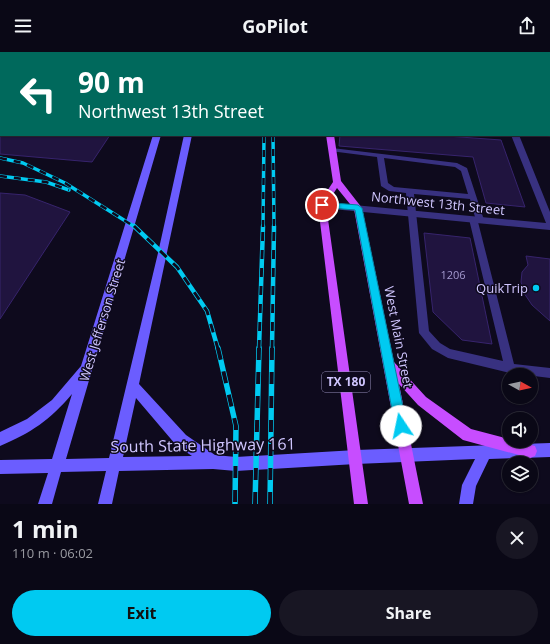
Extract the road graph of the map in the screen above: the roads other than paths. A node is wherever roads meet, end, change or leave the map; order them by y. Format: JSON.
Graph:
{"nodes":[{"id":1,"x":157,"y":136,"type":"edge"},
{"id":2,"x":188,"y":136,"type":"edge"},
{"id":3,"x":330,"y":136,"type":"edge"},
{"id":4,"x":515,"y":136,"type":"edge"},
{"id":5,"x":332,"y":150,"type":"junction"},
{"id":6,"x":380,"y":156,"type":"junction"},
{"id":7,"x":337,"y":182,"type":"junction"},
{"id":8,"x":410,"y":191,"type":"junction"},
{"id":9,"x":472,"y":197,"type":"junction"},
{"id":10,"x":322,"y":205,"type":"junction"},
{"id":11,"x":358,"y":208,"type":"junction"},
{"id":12,"x":411,"y":213,"type":"junction"},
{"id":13,"x":476,"y":220,"type":"junction"},
{"id":14,"x":550,"y":223,"type":"edge"},
{"id":15,"x":550,"y":227,"type":"edge"},
{"id":16,"x":389,"y":365,"type":"junction"},
{"id":17,"x":87,"y":367,"type":"junction"},
{"id":18,"x":510,"y":368,"type":"joint"},
{"id":19,"x":538,"y":372,"type":"edge"},
{"id":20,"x":550,"y":373,"type":"edge"},
{"id":21,"x":132,"y":385,"type":"junction"},
{"id":22,"x":0,"y":439,"type":"edge"},
{"id":23,"x":550,"y":450,"type":"edge"},
{"id":24,"x":530,"y":451,"type":"junction"},
{"id":25,"x":485,"y":453,"type":"junction"},
{"id":26,"x":407,"y":456,"type":"junction"},
{"id":27,"x":356,"y":457,"type":"junction"},
{"id":28,"x":214,"y":462,"type":"junction"},
{"id":29,"x":114,"y":464,"type":"junction"},
{"id":30,"x":57,"y":466,"type":"junction"},
{"id":31,"x":0,"y":467,"type":"edge"},
{"id":32,"x":45,"y":504,"type":"edge"},
{"id":33,"x":105,"y":504,"type":"edge"},
{"id":34,"x":361,"y":504,"type":"edge"},
{"id":35,"x":416,"y":504,"type":"edge"},
{"id":36,"x":466,"y":504,"type":"edge"}],
"edges":[{"from":1,"to":17,"type":"main road","name":"West Jefferson Street"},
{"from":2,"to":21,"type":"main road"},
{"from":3,"to":5,"type":"main road"},
{"from":4,"to":14,"type":"street"},
{"from":5,"to":6,"type":"lane"},
{"from":5,"to":7,"type":"main road"},
{"from":6,"to":8,"type":"lane"},
{"from":6,"to":9,"type":"lane"},
{"from":7,"to":10,"type":"main road"},
{"from":7,"to":11,"type":"main road","name":"West Main Street"},
{"from":8,"to":9,"type":"lane"},
{"from":8,"to":12,"type":"lane"},
{"from":9,"to":13,"type":"lane"},
{"from":10,"to":11,"type":"street","name":"Northwest 13th Street"},
{"from":10,"to":27,"type":"main road","number":"TX 180"},
{"from":11,"to":12,"type":"street","name":"Northwest 13th Street"},
{"from":11,"to":16,"type":"main road","name":"West Main Street"},
{"from":12,"to":13,"type":"street","name":"Northwest 13th Street"},
{"from":12,"to":18,"type":"lane"},
{"from":13,"to":15,"type":"street","name":"Northwest 13th Street"},
{"from":13,"to":18,"type":"lane"},
{"from":16,"to":24,"type":"main road"},
{"from":16,"to":26,"type":"main road","name":"West Main Street"},
{"from":17,"to":22,"type":"main road"},
{"from":17,"to":30,"type":"main road","name":"West Jefferson Street"},
{"from":19,"to":20,"type":"lane"},
{"from":21,"to":28,"type":"main road"},
{"from":21,"to":29,"type":"main road"},
{"from":23,"to":24,"type":"main road","name":"South State Highway 161"},
{"from":24,"to":25,"type":"main road","name":"South State Highway 161"},
{"from":25,"to":26,"type":"main road","name":"South State Highway 161"},
{"from":25,"to":36,"type":"main road"},
{"from":26,"to":27,"type":"main road","name":"South State Highway 161"},
{"from":26,"to":35,"type":"main road","name":"West Main Street"},
{"from":27,"to":28,"type":"main road","name":"South State Highway 161"},
{"from":27,"to":34,"type":"main road","number":"TX 180"},
{"from":28,"to":29,"type":"main road","name":"South State Highway 161"},
{"from":29,"to":30,"type":"main road","name":"South State Highway 161"},
{"from":29,"to":33,"type":"main road"},
{"from":30,"to":31,"type":"main road","name":"South State Highway 161"},
{"from":30,"to":32,"type":"main road","name":"West Jefferson Street"}]}
